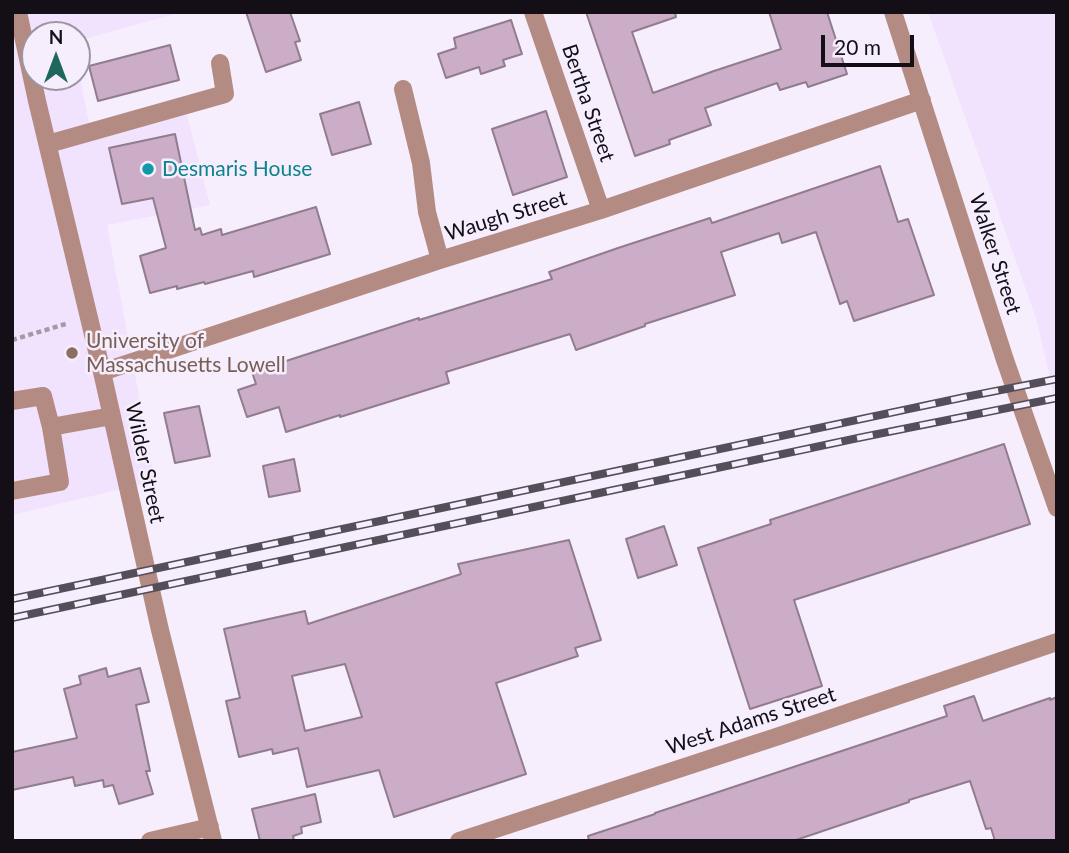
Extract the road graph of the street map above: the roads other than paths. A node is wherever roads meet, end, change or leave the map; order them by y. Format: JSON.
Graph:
{"nodes":[{"id":1,"x":18,"y":12,"type":"edge"},
{"id":2,"x":533,"y":12,"type":"edge"},
{"id":3,"x":893,"y":12,"type":"edge"},
{"id":4,"x":220,"y":63,"type":"dead end"},
{"id":5,"x":402,"y":89,"type":"dead end"},
{"id":6,"x":922,"y":100,"type":"junction"},
{"id":7,"x":47,"y":144,"type":"junction"},
{"id":8,"x":601,"y":209,"type":"junction"},
{"id":9,"x":440,"y":260,"type":"junction"},
{"id":10,"x":102,"y":372,"type":"junction"},
{"id":11,"x":12,"y":401,"type":"edge"},
{"id":12,"x":112,"y":416,"type":"junction"},
{"id":13,"x":51,"y":427,"type":"junction"},
{"id":14,"x":12,"y":491,"type":"edge"},
{"id":15,"x":1057,"y":508,"type":"edge"},
{"id":16,"x":1057,"y":642,"type":"edge"},
{"id":17,"x":211,"y":834,"type":"edge"},
{"id":18,"x":150,"y":841,"type":"edge"},
{"id":19,"x":459,"y":841,"type":"edge"}],
"edges":[{"from":1,"to":7,"type":"street","name":"Wilder Street"},
{"from":2,"to":8,"type":"street","name":"Bertha Street"},
{"from":3,"to":6,"type":"street","name":"Walker Street"},
{"from":4,"to":7,"type":"street"},
{"from":5,"to":9,"type":"street"},
{"from":6,"to":8,"type":"street","name":"Waugh Street"},
{"from":6,"to":15,"type":"street","name":"Walker Street"},
{"from":7,"to":10,"type":"street","name":"Wilder Street"},
{"from":8,"to":9,"type":"street","name":"Waugh Street"},
{"from":9,"to":10,"type":"street","name":"Waugh Street"},
{"from":10,"to":12,"type":"street","name":"Wilder Street"},
{"from":11,"to":13,"type":"street"},
{"from":12,"to":13,"type":"street"},
{"from":12,"to":17,"type":"street","name":"Wilder Street"},
{"from":13,"to":14,"type":"street"},
{"from":16,"to":19,"type":"street","name":"West Adams Street"},
{"from":17,"to":18,"type":"street"}]}
